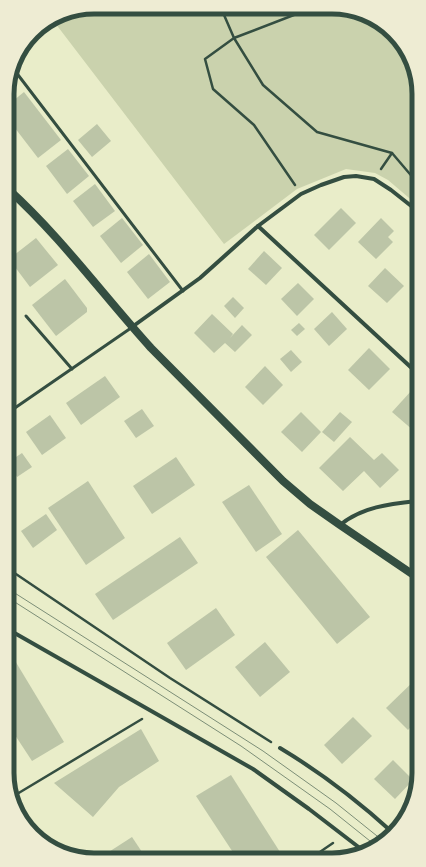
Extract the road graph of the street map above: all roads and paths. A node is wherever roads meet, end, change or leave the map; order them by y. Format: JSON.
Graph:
{"nodes":[{"id":1,"x":224,"y":14,"type":"edge"},
{"id":2,"x":296,"y":14,"type":"edge"},
{"id":3,"x":234,"y":38,"type":"junction"},
{"id":4,"x":17,"y":73,"type":"edge"},
{"id":5,"x":392,"y":153,"type":"junction"},
{"id":6,"x":412,"y":176,"type":"edge"},
{"id":7,"x":374,"y":179,"type":"junction"},
{"id":8,"x":14,"y":194,"type":"edge"},
{"id":9,"x":301,"y":194,"type":"junction"},
{"id":10,"x":412,"y":207,"type":"edge"},
{"id":11,"x":258,"y":226,"type":"junction"},
{"id":12,"x":183,"y":291,"type":"junction"},
{"id":13,"x":26,"y":316,"type":"dead end"},
{"id":14,"x":132,"y":327,"type":"junction"},
{"id":15,"x":412,"y":368,"type":"edge"},
{"id":16,"x":72,"y":369,"type":"junction"},
{"id":17,"x":14,"y":409,"type":"edge"},
{"id":18,"x":412,"y":502,"type":"edge"},
{"id":19,"x":340,"y":525,"type":"junction"},
{"id":20,"x":14,"y":573,"type":"edge"},
{"id":21,"x":412,"y":574,"type":"edge"},
{"id":22,"x":14,"y":635,"type":"edge"},
{"id":23,"x":154,"y":712,"type":"junction"},
{"id":24,"x":280,"y":748,"type":"joint"},
{"id":25,"x":17,"y":793,"type":"edge"},
{"id":26,"x":389,"y":829,"type":"edge"},
{"id":27,"x":345,"y":835,"type":"junction"},
{"id":28,"x":360,"y":848,"type":"edge"},
{"id":29,"x":318,"y":853,"type":"edge"}],
"edges":[{"from":1,"to":3,"type":"path"},
{"from":2,"to":3,"type":"path"},
{"from":3,"to":5,"type":"path"},
{"from":3,"to":9,"type":"path"},
{"from":4,"to":12,"type":"lane"},
{"from":5,"to":6,"type":"path"},
{"from":5,"to":7,"type":"path"},
{"from":7,"to":9,"type":"street"},
{"from":7,"to":10,"type":"street"},
{"from":8,"to":14,"type":"main road"},
{"from":9,"to":11,"type":"street"},
{"from":11,"to":12,"type":"street"},
{"from":11,"to":15,"type":"street"},
{"from":12,"to":14,"type":"street"},
{"from":13,"to":16,"type":"lane"},
{"from":14,"to":16,"type":"lane"},
{"from":14,"to":19,"type":"main road"},
{"from":16,"to":17,"type":"lane"},
{"from":18,"to":19,"type":"street"},
{"from":19,"to":21,"type":"main road"},
{"from":20,"to":24,"type":"path"},
{"from":22,"to":23,"type":"street"},
{"from":23,"to":25,"type":"path"},
{"from":23,"to":27,"type":"street"},
{"from":24,"to":26,"type":"street"},
{"from":27,"to":28,"type":"street"},
{"from":27,"to":29,"type":"path"}]}
